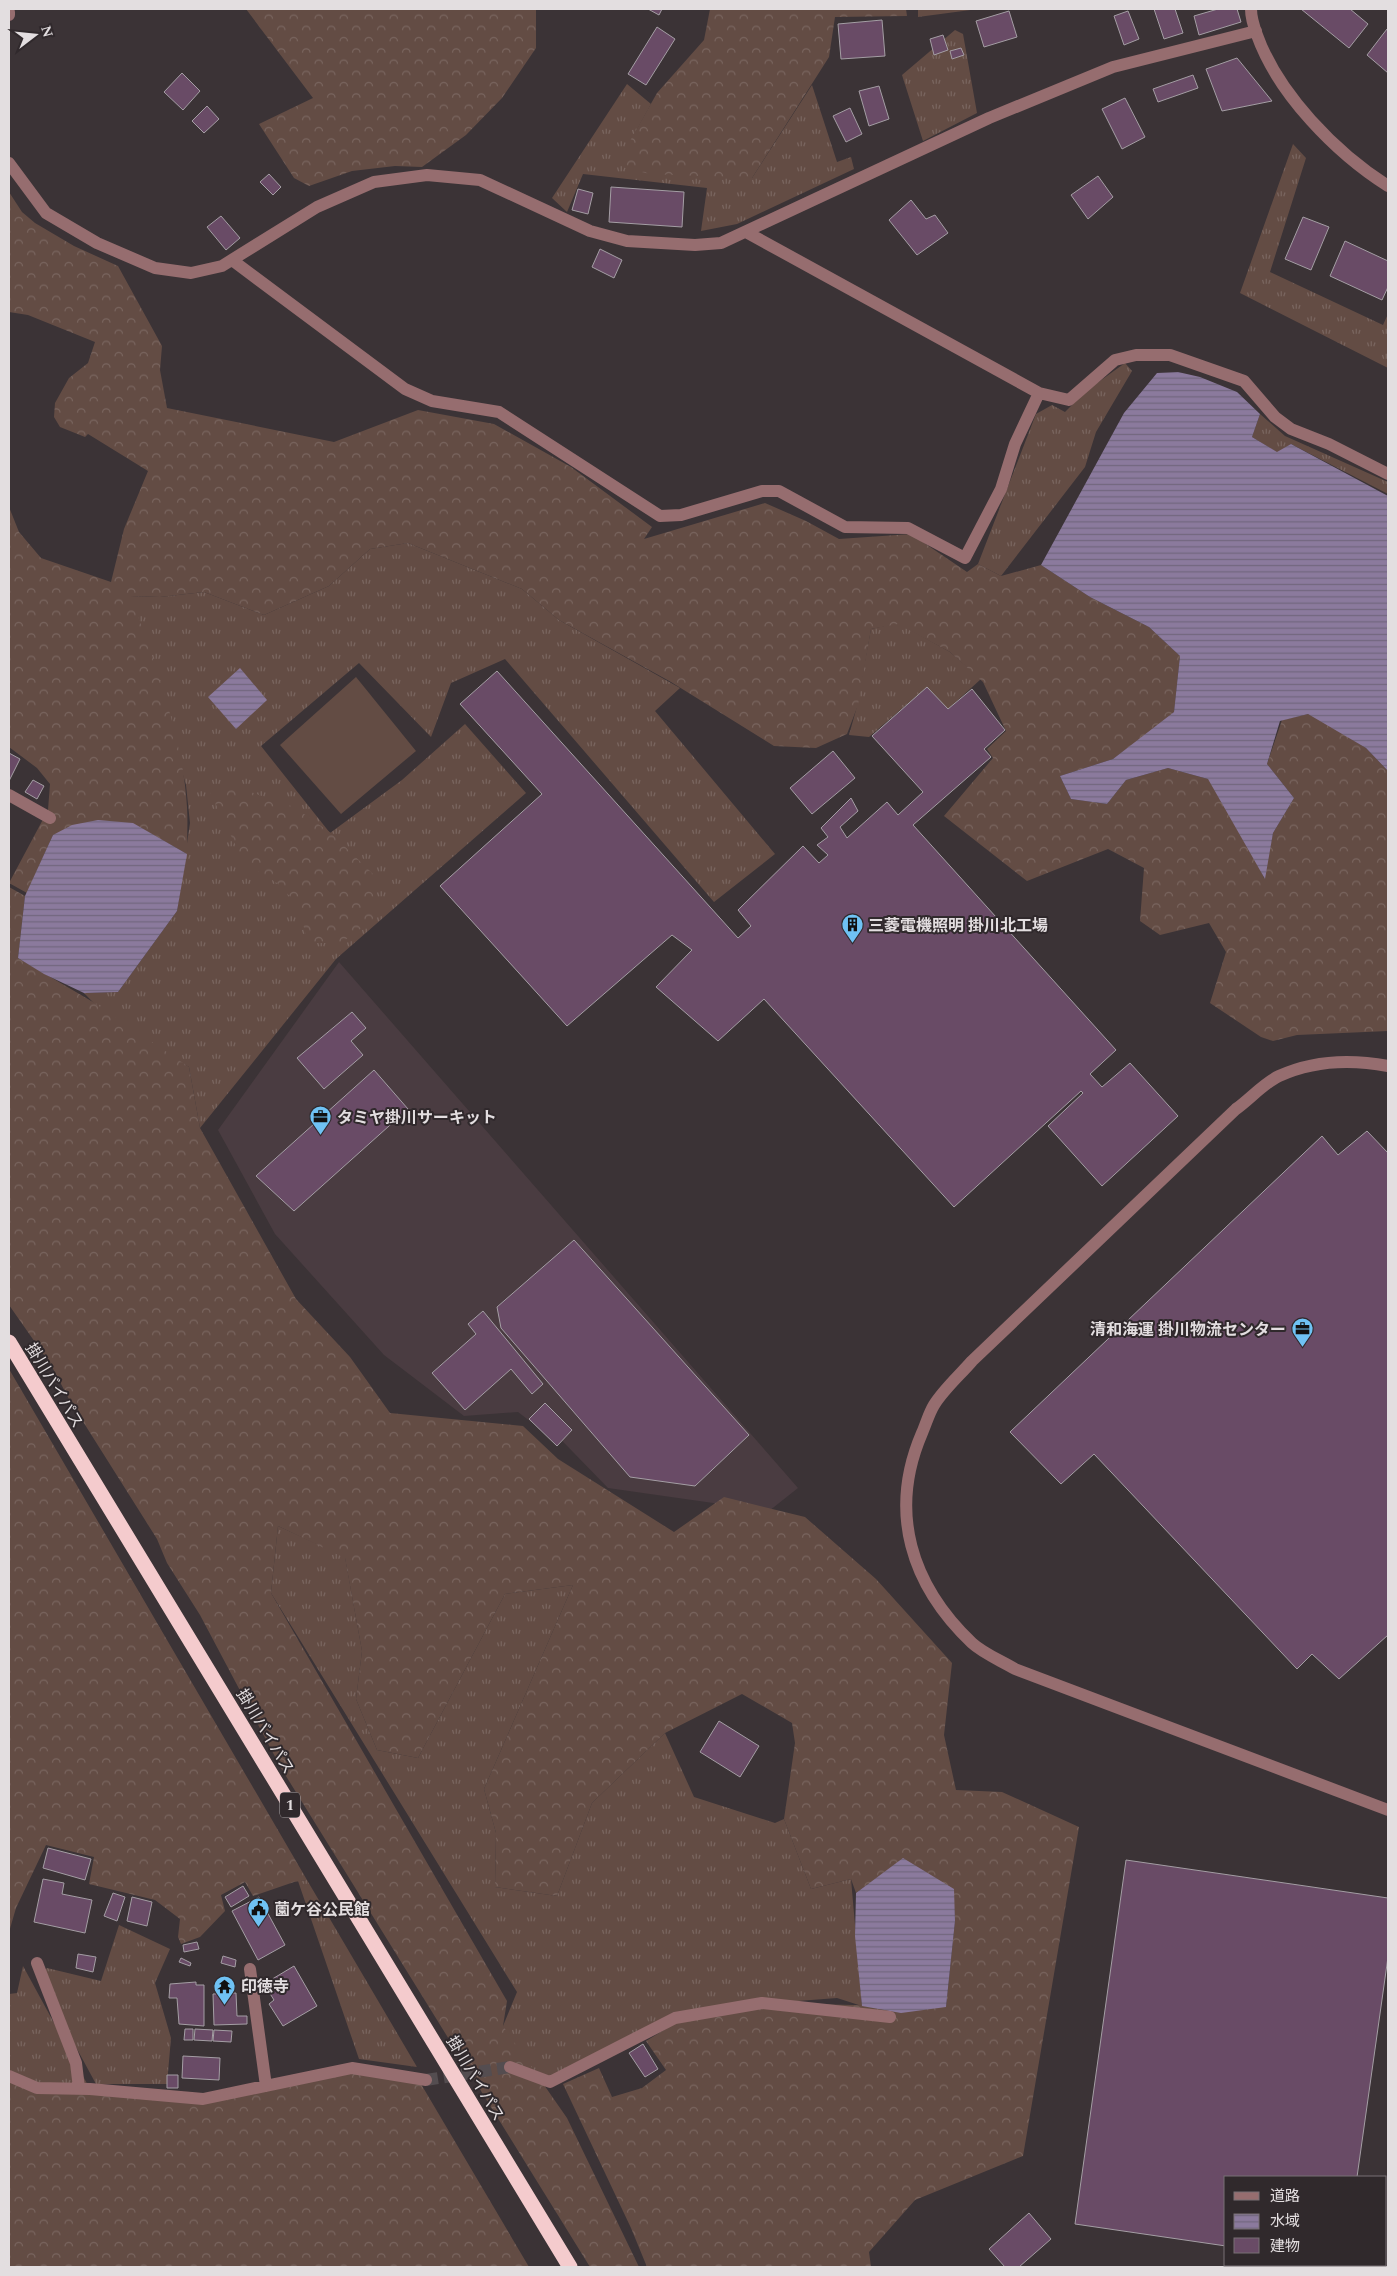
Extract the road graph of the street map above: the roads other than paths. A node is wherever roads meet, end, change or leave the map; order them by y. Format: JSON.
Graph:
{"nodes":[{"id":1,"x":1251,"y":9,"type":"edge"},
{"id":2,"x":1256,"y":31,"type":"junction"},
{"id":3,"x":9,"y":163,"type":"edge"},
{"id":4,"x":1388,"y":186,"type":"edge"},
{"id":5,"x":746,"y":232,"type":"junction"},
{"id":6,"x":232,"y":260,"type":"junction"},
{"id":7,"x":1039,"y":393,"type":"junction"},
{"id":8,"x":1388,"y":474,"type":"edge"},
{"id":9,"x":9,"y":795,"type":"edge"},
{"id":10,"x":50,"y":818,"type":"dead end"},
{"id":11,"x":1388,"y":1066,"type":"edge"},
{"id":12,"x":9,"y":1342,"type":"edge"},
{"id":13,"x":1388,"y":1810,"type":"edge"},
{"id":14,"x":37,"y":1963,"type":"dead end"},
{"id":15,"x":250,"y":1969,"type":"dead end"},
{"id":16,"x":890,"y":2017,"type":"dead end"},
{"id":17,"x":510,"y":2067,"type":"tunnel mouth"},
{"id":18,"x":9,"y":2076,"type":"edge"},
{"id":19,"x":426,"y":2080,"type":"tunnel mouth"},
{"id":20,"x":266,"y":2086,"type":"junction"},
{"id":21,"x":79,"y":2088,"type":"junction"},
{"id":22,"x":570,"y":2267,"type":"edge"}],
"edges":[{"from":1,"to":2,"type":"street"},
{"from":2,"to":4,"type":"street"},
{"from":2,"to":5,"type":"street"},
{"from":3,"to":6,"type":"street"},
{"from":5,"to":6,"type":"street"},
{"from":5,"to":7,"type":"street"},
{"from":6,"to":7,"type":"street"},
{"from":7,"to":8,"type":"street"},
{"from":9,"to":10,"type":"street"},
{"from":11,"to":13,"type":"street"},
{"from":12,"to":22,"type":"highway","name":"掛川バイパス","number":"1"},
{"from":14,"to":21,"type":"street"},
{"from":15,"to":20,"type":"street"},
{"from":16,"to":17,"type":"street"},
{"from":18,"to":21,"type":"street"},
{"from":19,"to":20,"type":"street"},
{"from":20,"to":21,"type":"street"}]}
